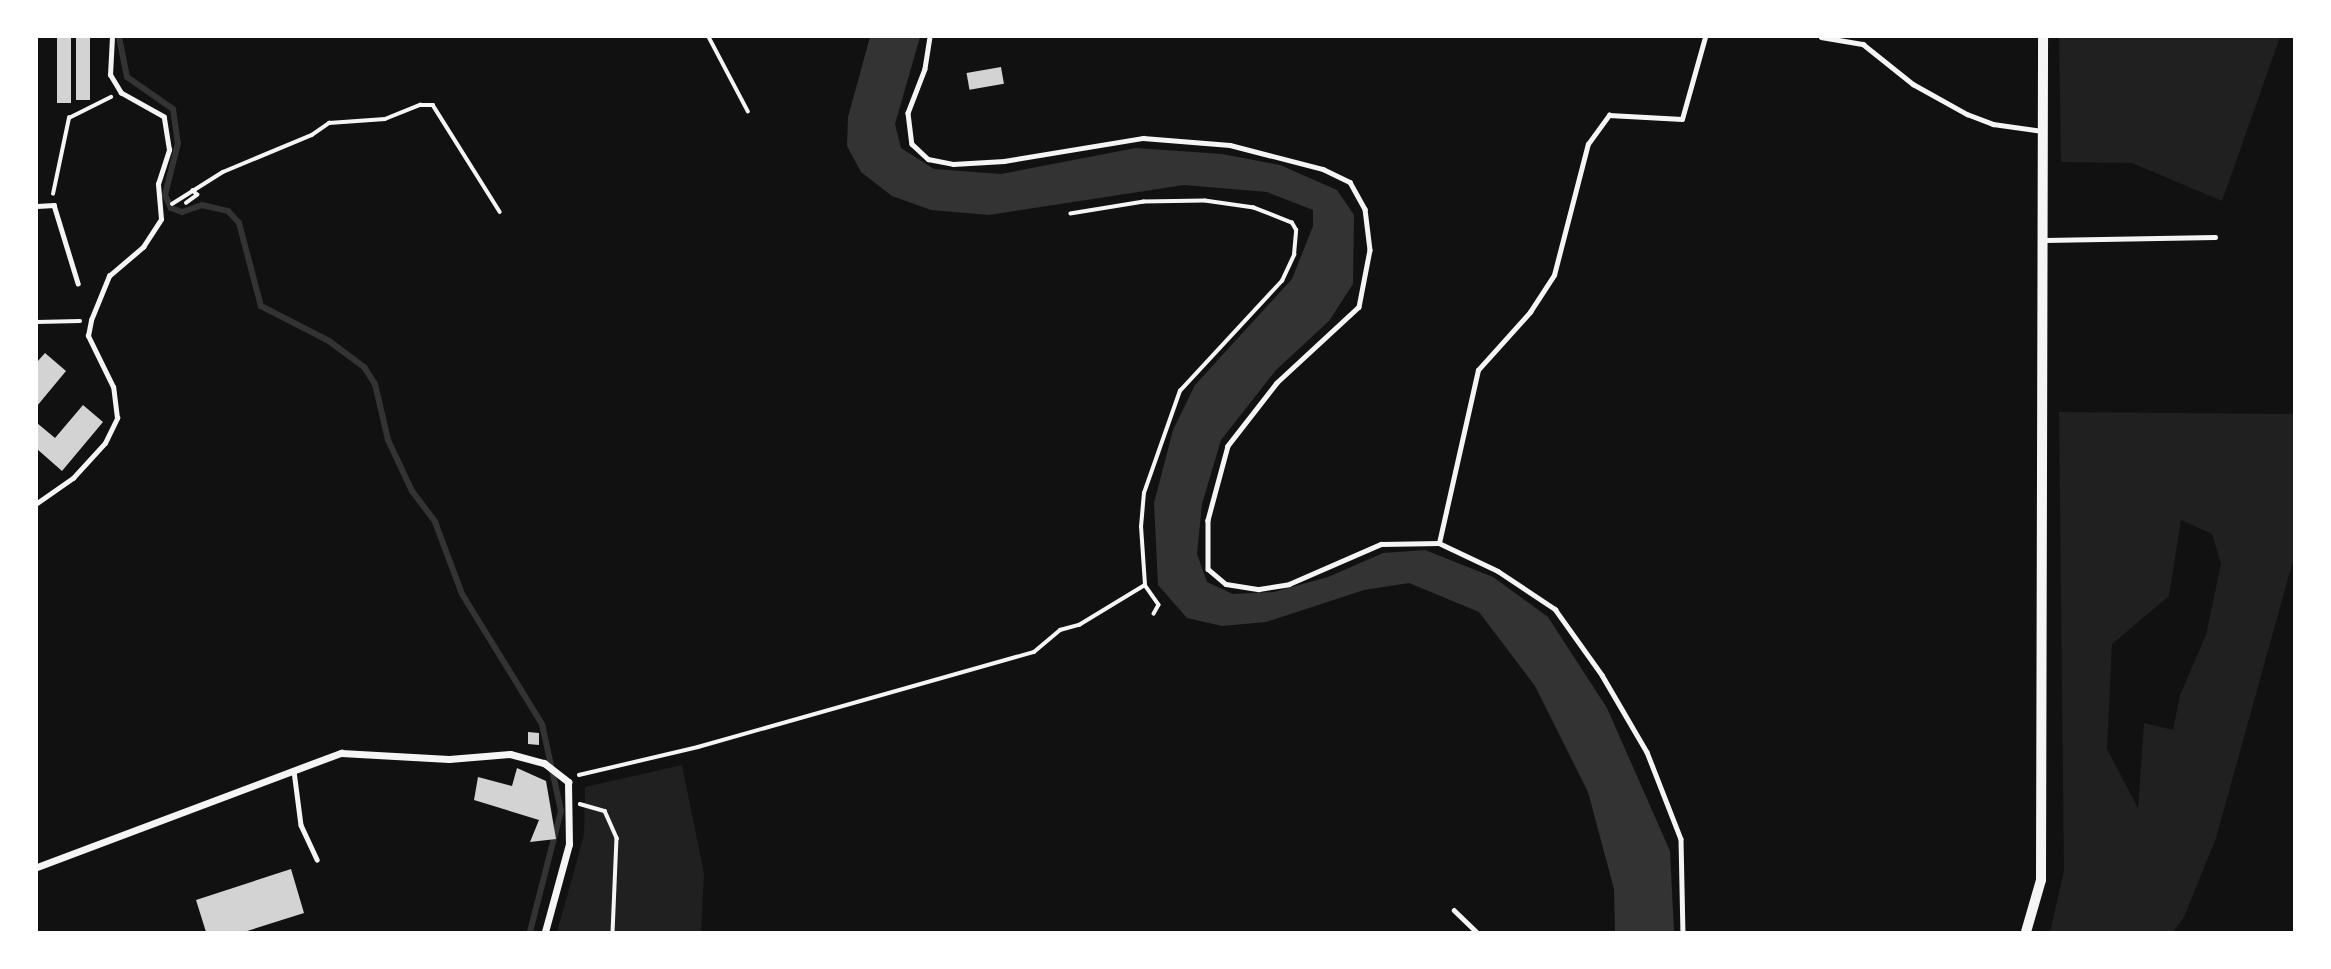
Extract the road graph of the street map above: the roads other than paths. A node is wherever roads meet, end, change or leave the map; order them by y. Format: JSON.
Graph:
{"nodes":[{"id":1,"x":112,"y":37,"type":"edge"},
{"id":2,"x":930,"y":37,"type":"edge"},
{"id":3,"x":1705,"y":37,"type":"edge"},
{"id":4,"x":1821,"y":37,"type":"edge"},
{"id":5,"x":2043,"y":37,"type":"edge"},
{"id":6,"x":2045,"y":131,"type":"junction"},
{"id":7,"x":37,"y":206,"type":"edge"},
{"id":8,"x":2215,"y":237,"type":"dead end"},
{"id":9,"x":2044,"y":240,"type":"junction"},
{"id":10,"x":78,"y":283,"type":"dead end"},
{"id":11,"x":37,"y":503,"type":"edge"},
{"id":12,"x":1439,"y":543,"type":"junction"},
{"id":13,"x":294,"y":770,"type":"junction"},
{"id":14,"x":317,"y":859,"type":"dead end"},
{"id":15,"x":37,"y":867,"type":"edge"},
{"id":16,"x":1454,"y":910,"type":"dead end"},
{"id":17,"x":545,"y":932,"type":"edge"},
{"id":18,"x":1478,"y":932,"type":"edge"},
{"id":19,"x":1684,"y":932,"type":"edge"},
{"id":20,"x":2026,"y":932,"type":"edge"}],
"edges":[{"from":1,"to":11,"type":"lane"},
{"from":2,"to":12,"type":"lane"},
{"from":3,"to":12,"type":"lane"},
{"from":4,"to":6,"type":"lane"},
{"from":5,"to":6,"type":"street"},
{"from":6,"to":9,"type":"street"},
{"from":7,"to":10,"type":"lane"},
{"from":8,"to":9,"type":"lane"},
{"from":9,"to":20,"type":"street"},
{"from":12,"to":19,"type":"lane"},
{"from":13,"to":14,"type":"lane"},
{"from":13,"to":15,"type":"street"},
{"from":13,"to":17,"type":"street"},
{"from":16,"to":18,"type":"lane"}]}
